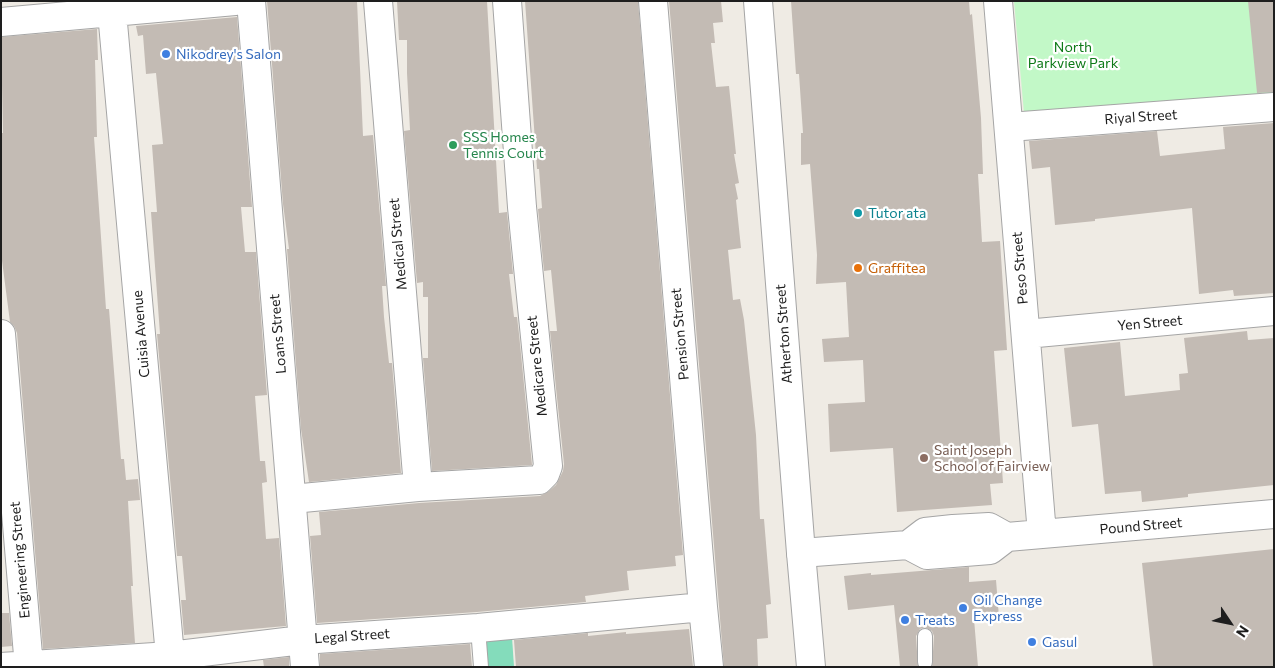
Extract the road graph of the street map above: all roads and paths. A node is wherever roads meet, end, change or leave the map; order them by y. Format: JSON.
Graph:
{"nodes":[{"id":1,"x":235,"y":1,"type":"edge"},
{"id":2,"x":251,"y":1,"type":"edge"},
{"id":3,"x":378,"y":1,"type":"edge"},
{"id":4,"x":507,"y":1,"type":"edge"},
{"id":5,"x":653,"y":1,"type":"edge"},
{"id":6,"x":758,"y":1,"type":"edge"},
{"id":7,"x":998,"y":1,"type":"edge"},
{"id":8,"x":111,"y":7,"type":"edge"},
{"id":9,"x":1,"y":22,"type":"edge"},
{"id":10,"x":1274,"y":107,"type":"edge"},
{"id":11,"x":1009,"y":127,"type":"junction"},
{"id":12,"x":1274,"y":311,"type":"edge"},
{"id":13,"x":1,"y":334,"type":"edge"},
{"id":14,"x":1026,"y":334,"type":"junction"},
{"id":15,"x":418,"y":487,"type":"junction"},
{"id":16,"x":292,"y":499,"type":"junction"},
{"id":17,"x":1274,"y":514,"type":"edge"},
{"id":18,"x":1042,"y":534,"type":"junction"},
{"id":19,"x":801,"y":553,"type":"junction"},
{"id":20,"x":703,"y":607,"type":"junction"},
{"id":21,"x":478,"y":628,"type":"junction"},
{"id":22,"x":925,"y":636,"type":"dead end"},
{"id":23,"x":302,"y":640,"type":"junction"},
{"id":24,"x":170,"y":661,"type":"edge"},
{"id":25,"x":925,"y":662,"type":"dead end"},
{"id":26,"x":1,"y":666,"type":"edge"},
{"id":27,"x":29,"y":666,"type":"edge"},
{"id":28,"x":305,"y":667,"type":"edge"},
{"id":29,"x":481,"y":667,"type":"edge"},
{"id":30,"x":709,"y":667,"type":"edge"},
{"id":31,"x":811,"y":667,"type":"edge"}],
"edges":[{"from":1,"to":8,"type":"street"},
{"from":2,"to":16,"type":"street","name":"Loans Street"},
{"from":3,"to":15,"type":"street","name":"Medical Street"},
{"from":4,"to":15,"type":"street","name":"Medicare Street"},
{"from":5,"to":20,"type":"street","name":"Pension Street"},
{"from":6,"to":19,"type":"street","name":"Atherton Street"},
{"from":7,"to":11,"type":"street","name":"Peso Street"},
{"from":8,"to":9,"type":"street"},
{"from":8,"to":24,"type":"street","name":"Cuisia Avenue"},
{"from":10,"to":11,"type":"street","name":"Riyal Street"},
{"from":11,"to":14,"type":"street","name":"Peso Street"},
{"from":12,"to":14,"type":"street","name":"Yen Street"},
{"from":13,"to":27,"type":"street","name":"Engineering Street"},
{"from":14,"to":18,"type":"street","name":"Peso Street"},
{"from":15,"to":16,"type":"street","name":"Medicare Street"},
{"from":16,"to":23,"type":"street","name":"Loans Street"},
{"from":17,"to":18,"type":"street","name":"Pound Street"},
{"from":18,"to":19,"type":"street","name":"Pound Street"},
{"from":19,"to":31,"type":"street","name":"Atherton Street"},
{"from":20,"to":21,"type":"street","name":"Legal Street"},
{"from":20,"to":30,"type":"street","name":"Pension Street"},
{"from":21,"to":23,"type":"street","name":"Legal Street"},
{"from":21,"to":29,"type":"lane"},
{"from":22,"to":25,"type":"lane"},
{"from":23,"to":24,"type":"street","name":"Legal Street"},
{"from":23,"to":28,"type":"street","name":"Loans Street"},
{"from":24,"to":27,"type":"street","name":"Legal Street"},
{"from":26,"to":27,"type":"street","name":"Legal Street"}]}
